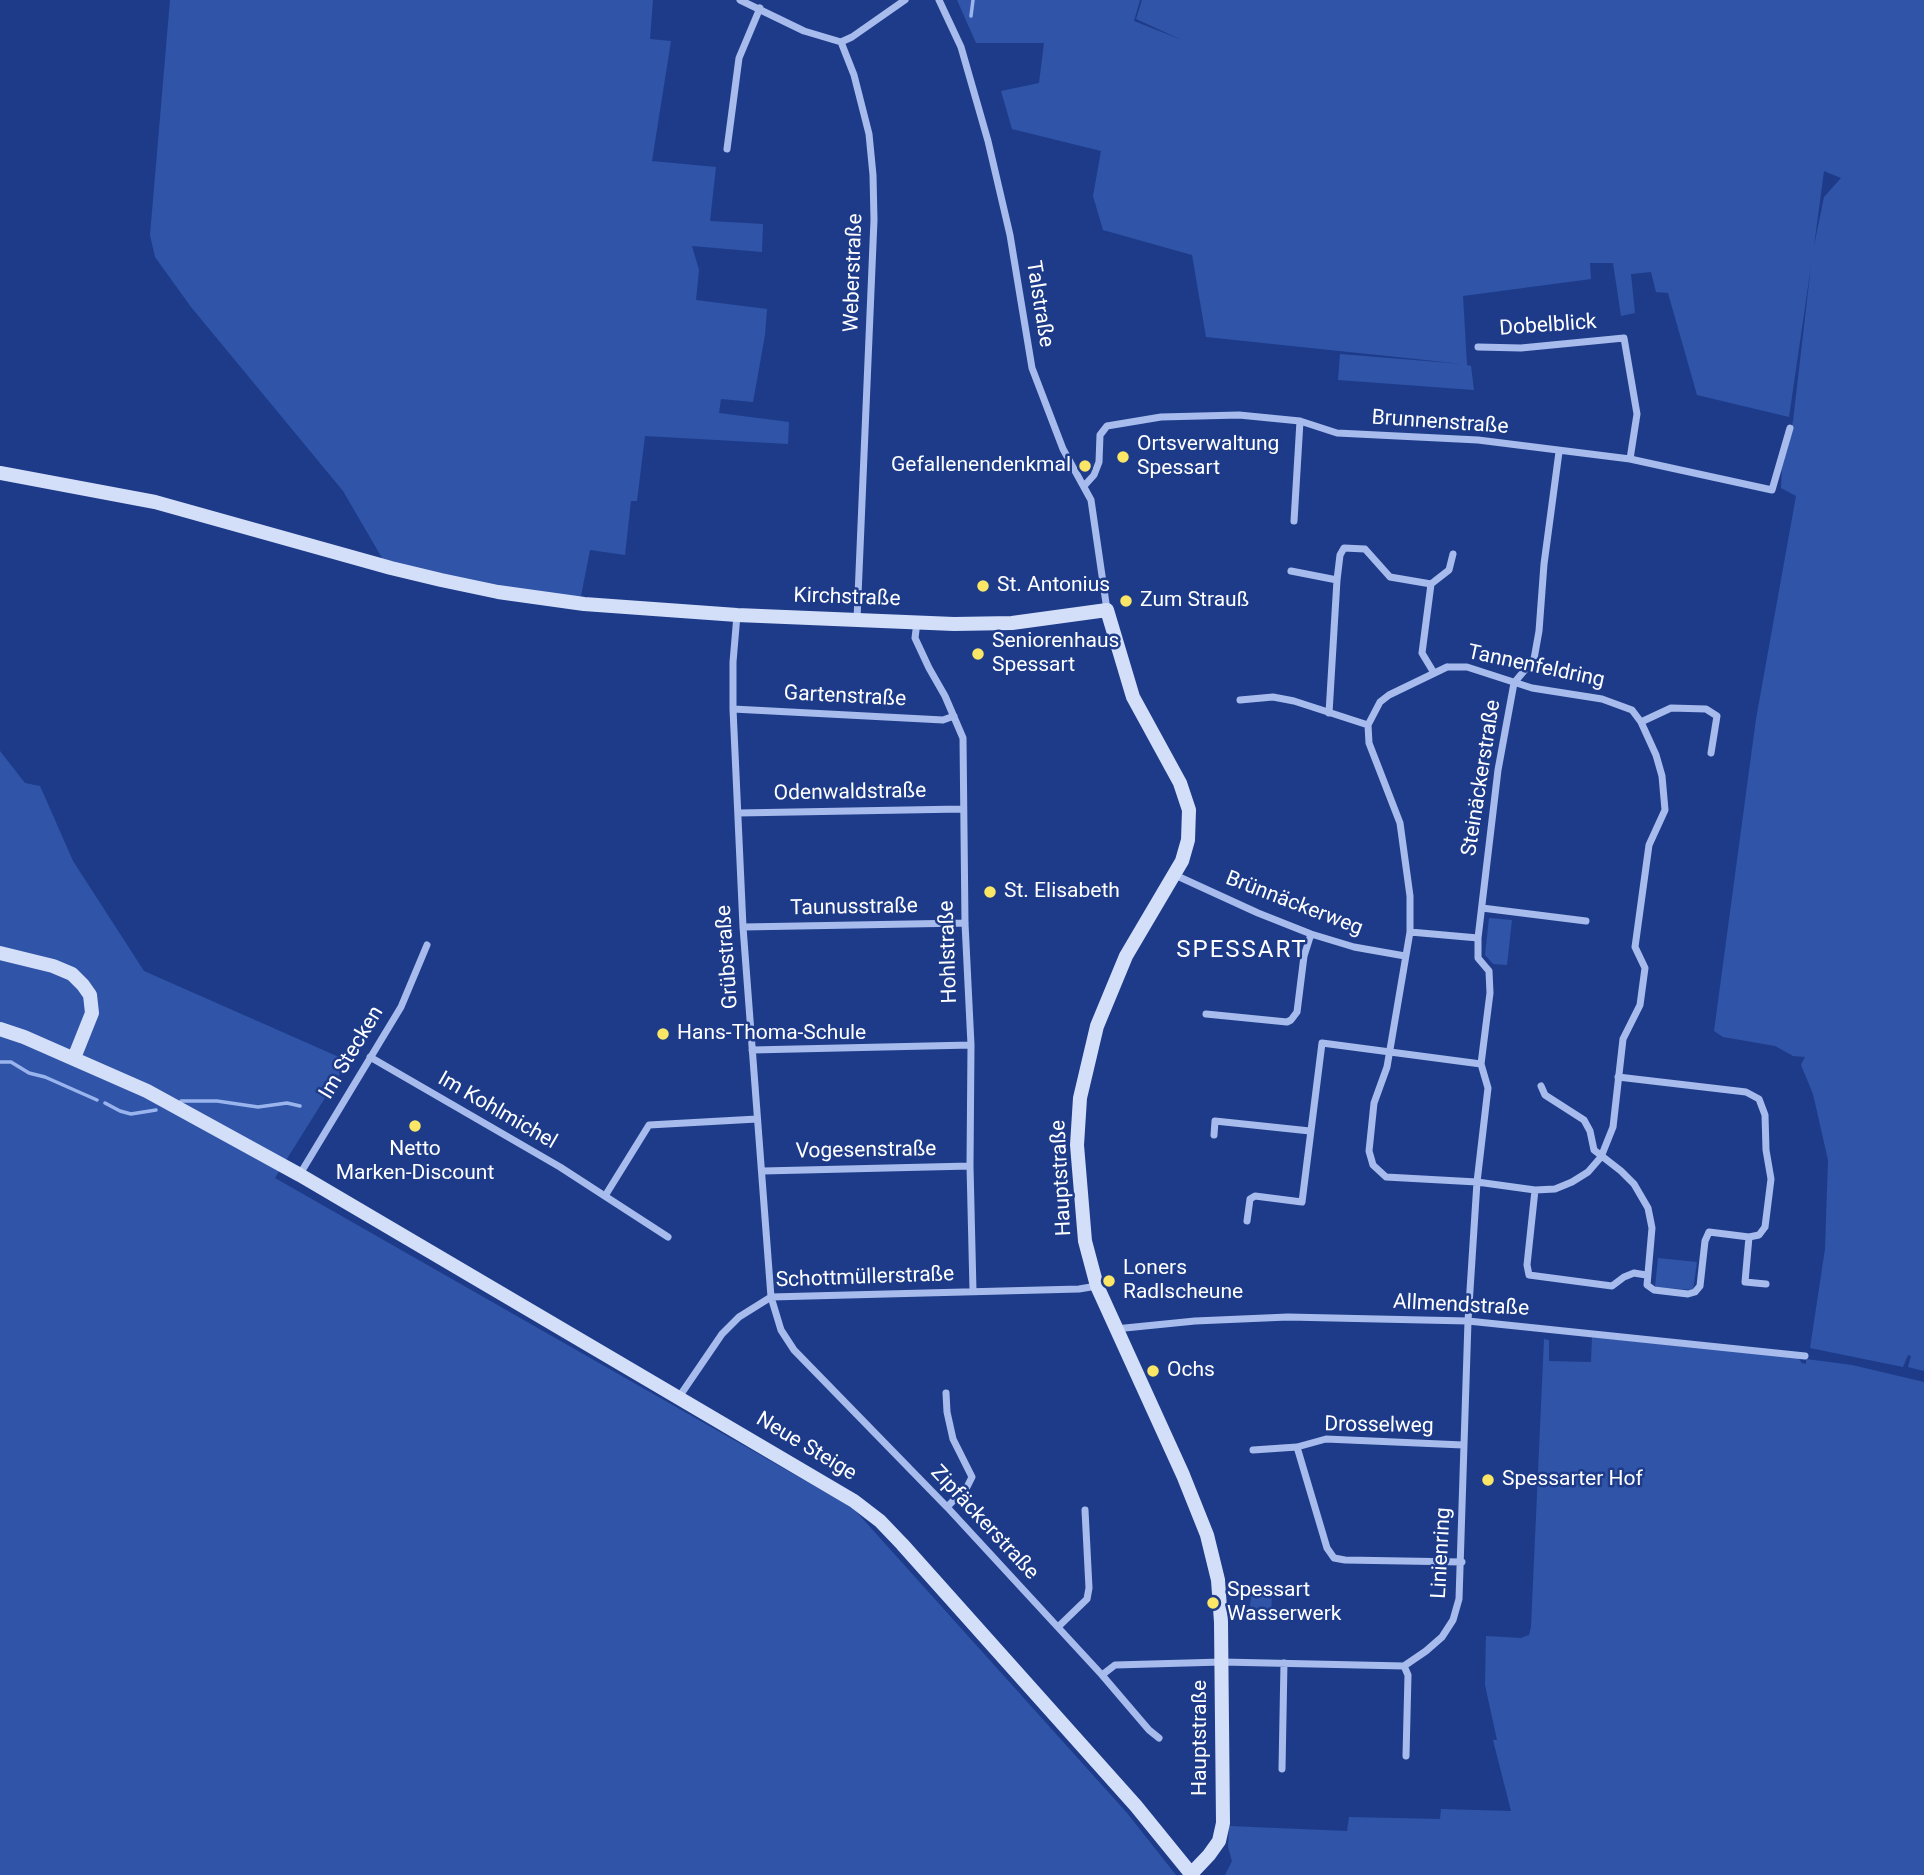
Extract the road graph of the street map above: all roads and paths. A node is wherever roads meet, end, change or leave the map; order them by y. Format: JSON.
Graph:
{"nodes":[{"id":1,"x":740,"y":0,"type":"edge"},
{"id":2,"x":905,"y":0,"type":"edge"},
{"id":3,"x":939,"y":0,"type":"edge"},
{"id":4,"x":760,"y":8,"type":"junction"},
{"id":5,"x":841,"y":42,"type":"junction"},
{"id":6,"x":727,"y":149,"type":"dead end"},
{"id":7,"x":1478,"y":347,"type":"dead end"},
{"id":8,"x":1300,"y":421,"type":"junction"},
{"id":9,"x":1790,"y":428,"type":"dead end"},
{"id":10,"x":1559,"y":452,"type":"junction"},
{"id":11,"x":1630,"y":459,"type":"junction"},
{"id":12,"x":0,"y":474,"type":"edge"},
{"id":13,"x":1084,"y":486,"type":"junction"},
{"id":14,"x":1294,"y":521,"type":"dead end"},
{"id":15,"x":1452,"y":554,"type":"dead end"},
{"id":16,"x":1291,"y":571,"type":"dead end"},
{"id":17,"x":1337,"y":580,"type":"junction"},
{"id":18,"x":1431,"y":584,"type":"junction"},
{"id":19,"x":1107,"y":610,"type":"junction"},
{"id":20,"x":737,"y":615,"type":"junction"},
{"id":21,"x":858,"y":619,"type":"junction"},
{"id":22,"x":917,"y":622,"type":"junction"},
{"id":23,"x":1434,"y":673,"type":"junction"},
{"id":24,"x":1514,"y":683,"type":"junction"},
{"id":25,"x":1240,"y":700,"type":"dead end"},
{"id":26,"x":733,"y":709,"type":"junction"},
{"id":27,"x":1329,"y":713,"type":"junction"},
{"id":28,"x":954,"y":716,"type":"junction"},
{"id":29,"x":1641,"y":722,"type":"junction"},
{"id":30,"x":1368,"y":725,"type":"junction"},
{"id":31,"x":1712,"y":753,"type":"dead end"},
{"id":32,"x":962,"y":809,"type":"junction"},
{"id":33,"x":738,"y":813,"type":"junction"},
{"id":34,"x":1174,"y":874,"type":"junction"},
{"id":35,"x":1482,"y":908,"type":"junction"},
{"id":36,"x":1586,"y":921,"type":"dead end"},
{"id":37,"x":965,"y":923,"type":"junction"},
{"id":38,"x":743,"y":927,"type":"junction"},
{"id":39,"x":1410,"y":932,"type":"junction"},
{"id":40,"x":1311,"y":934,"type":"junction"},
{"id":41,"x":1478,"y":938,"type":"junction"},
{"id":42,"x":427,"y":945,"type":"dead end"},
{"id":43,"x":0,"y":953,"type":"edge"},
{"id":44,"x":1405,"y":956,"type":"junction"},
{"id":45,"x":1206,"y":1014,"type":"dead end"},
{"id":46,"x":0,"y":1028,"type":"edge"},
{"id":47,"x":971,"y":1045,"type":"junction"},
{"id":48,"x":752,"y":1050,"type":"junction"},
{"id":49,"x":1390,"y":1052,"type":"junction"},
{"id":50,"x":74,"y":1058,"type":"junction"},
{"id":51,"x":370,"y":1058,"type":"junction"},
{"id":52,"x":1481,"y":1064,"type":"junction"},
{"id":53,"x":1618,"y":1077,"type":"junction"},
{"id":54,"x":1541,"y":1086,"type":"dead end"},
{"id":55,"x":757,"y":1119,"type":"junction"},
{"id":56,"x":1310,"y":1131,"type":"junction"},
{"id":57,"x":1214,"y":1135,"type":"dead end"},
{"id":58,"x":1601,"y":1157,"type":"junction"},
{"id":59,"x":970,"y":1166,"type":"junction"},
{"id":60,"x":763,"y":1171,"type":"junction"},
{"id":61,"x":300,"y":1175,"type":"junction"},
{"id":62,"x":1477,"y":1182,"type":"junction"},
{"id":63,"x":1535,"y":1190,"type":"junction"},
{"id":64,"x":605,"y":1195,"type":"junction"},
{"id":65,"x":1247,"y":1221,"type":"dead end"},
{"id":66,"x":668,"y":1237,"type":"dead end"},
{"id":67,"x":1749,"y":1237,"type":"junction"},
{"id":68,"x":1646,"y":1275,"type":"junction"},
{"id":69,"x":1766,"y":1284,"type":"dead end"},
{"id":70,"x":1097,"y":1286,"type":"junction"},
{"id":71,"x":973,"y":1292,"type":"junction"},
{"id":72,"x":771,"y":1297,"type":"junction"},
{"id":73,"x":1468,"y":1321,"type":"junction"},
{"id":74,"x":1115,"y":1329,"type":"junction"},
{"id":75,"x":1805,"y":1356,"type":"dead end"},
{"id":76,"x":946,"y":1393,"type":"dead end"},
{"id":77,"x":679,"y":1397,"type":"junction"},
{"id":78,"x":1463,"y":1445,"type":"junction"},
{"id":79,"x":1297,"y":1447,"type":"junction"},
{"id":80,"x":1254,"y":1450,"type":"dead end"},
{"id":81,"x":947,"y":1507,"type":"junction"},
{"id":82,"x":1085,"y":1510,"type":"dead end"},
{"id":83,"x":1462,"y":1562,"type":"junction"},
{"id":84,"x":1058,"y":1627,"type":"junction"},
{"id":85,"x":1222,"y":1662,"type":"junction"},
{"id":86,"x":1284,"y":1663,"type":"junction"},
{"id":87,"x":1404,"y":1666,"type":"junction"},
{"id":88,"x":1102,"y":1675,"type":"junction"},
{"id":89,"x":1159,"y":1738,"type":"dead end"},
{"id":90,"x":1406,"y":1756,"type":"dead end"},
{"id":91,"x":1282,"y":1769,"type":"dead end"},
{"id":92,"x":1192,"y":1874,"type":"edge"}],
"edges":[{"from":1,"to":4,"type":"street"},
{"from":2,"to":5,"type":"street"},
{"from":3,"to":13,"type":"street","name":"Talstraße"},
{"from":4,"to":5,"type":"street"},
{"from":4,"to":6,"type":"street"},
{"from":5,"to":21,"type":"street","name":"Weberstraße"},
{"from":7,"to":11,"type":"street","name":"Dobelblick"},
{"from":8,"to":10,"type":"street","name":"Brunnenstraße"},
{"from":8,"to":13,"type":"street","name":"Brunnenstraße"},
{"from":8,"to":14,"type":"street"},
{"from":9,"to":11,"type":"street","name":"Brunnenstraße"},
{"from":10,"to":11,"type":"street","name":"Brunnenstraße"},
{"from":10,"to":24,"type":"street","name":"Steinäckerstraße"},
{"from":12,"to":20,"type":"street","name":"Kirchstraße"},
{"from":13,"to":19,"type":"street","name":"Talstraße"},
{"from":15,"to":18,"type":"street"},
{"from":16,"to":17,"type":"street"},
{"from":17,"to":18,"type":"street"},
{"from":17,"to":27,"type":"street"},
{"from":18,"to":23,"type":"street"},
{"from":19,"to":22,"type":"street","name":"Kirchstraße"},
{"from":19,"to":34,"type":"street","name":"Hauptstraße"},
{"from":20,"to":21,"type":"street","name":"Kirchstraße"},
{"from":20,"to":26,"type":"street","name":"Grübstraße"},
{"from":21,"to":22,"type":"street","name":"Kirchstraße"},
{"from":22,"to":28,"type":"street","name":"Hohlstraße"},
{"from":23,"to":24,"type":"street","name":"Tannenfeldring"},
{"from":23,"to":30,"type":"street","name":"Tannenfeldring"},
{"from":24,"to":29,"type":"street","name":"Tannenfeldring"},
{"from":24,"to":35,"type":"street","name":"Steinäckerstraße"},
{"from":25,"to":27,"type":"street"},
{"from":26,"to":28,"type":"street","name":"Gartenstraße"},
{"from":26,"to":33,"type":"street","name":"Grübstraße"},
{"from":27,"to":30,"type":"street"},
{"from":28,"to":32,"type":"street","name":"Hohlstraße"},
{"from":29,"to":31,"type":"street"},
{"from":29,"to":53,"type":"street","name":"Tannenfeldring"},
{"from":30,"to":39,"type":"street","name":"Tannenfeldring"},
{"from":32,"to":33,"type":"street","name":"Odenwaldstraße"},
{"from":32,"to":37,"type":"street","name":"Hohlstraße"},
{"from":33,"to":38,"type":"street","name":"Grübstraße"},
{"from":34,"to":40,"type":"street","name":"Brünnäckerweg"},
{"from":34,"to":70,"type":"street","name":"Hauptstraße"},
{"from":35,"to":36,"type":"street"},
{"from":35,"to":41,"type":"street","name":"Steinäckerstraße"},
{"from":37,"to":38,"type":"street","name":"Taunusstraße"},
{"from":37,"to":47,"type":"street","name":"Hohlstraße"},
{"from":38,"to":48,"type":"street","name":"Grübstraße"},
{"from":39,"to":41,"type":"street"},
{"from":39,"to":44,"type":"street","name":"Tannenfeldring"},
{"from":40,"to":44,"type":"street","name":"Brünnäckerweg"},
{"from":40,"to":45,"type":"street"},
{"from":41,"to":52,"type":"street","name":"Steinäckerstraße"},
{"from":42,"to":51,"type":"street","name":"Im Stecken"},
{"from":43,"to":50,"type":"street"},
{"from":44,"to":49,"type":"street","name":"Tannenfeldring"},
{"from":46,"to":50,"type":"street","name":"Neue Steige"},
{"from":47,"to":48,"type":"street"},
{"from":47,"to":59,"type":"street","name":"Hohlstraße"},
{"from":48,"to":55,"type":"street","name":"Grübstraße"},
{"from":49,"to":52,"type":"street"},
{"from":49,"to":56,"type":"street"},
{"from":49,"to":62,"type":"street","name":"Tannenfeldring"},
{"from":50,"to":61,"type":"street","name":"Neue Steige"},
{"from":51,"to":61,"type":"street","name":"Im Stecken"},
{"from":51,"to":64,"type":"street","name":"Im Kohlmichel"},
{"from":52,"to":62,"type":"street","name":"Steinäckerstraße"},
{"from":53,"to":58,"type":"street","name":"Tannenfeldring"},
{"from":53,"to":67,"type":"street"},
{"from":54,"to":58,"type":"street"},
{"from":55,"to":60,"type":"street","name":"Grübstraße"},
{"from":55,"to":64,"type":"street"},
{"from":56,"to":57,"type":"street"},
{"from":56,"to":65,"type":"street"},
{"from":58,"to":63,"type":"street","name":"Tannenfeldring"},
{"from":58,"to":68,"type":"street"},
{"from":59,"to":60,"type":"street","name":"Vogesenstraße"},
{"from":59,"to":71,"type":"street","name":"Hohlstraße"},
{"from":60,"to":72,"type":"street","name":"Grübstraße"},
{"from":61,"to":77,"type":"street","name":"Neue Steige"},
{"from":62,"to":63,"type":"street","name":"Tannenfeldring"},
{"from":62,"to":73,"type":"street","name":"Steinäckerstraße"},
{"from":63,"to":68,"type":"street"},
{"from":64,"to":66,"type":"street","name":"Im Kohlmichel"},
{"from":67,"to":68,"type":"street"},
{"from":67,"to":69,"type":"street"},
{"from":70,"to":71,"type":"street","name":"Schottmüllerstraße"},
{"from":70,"to":74,"type":"street","name":"Hauptstraße"},
{"from":71,"to":72,"type":"street","name":"Schottmüllerstraße"},
{"from":72,"to":77,"type":"street","name":"Schottmüllerstraße"},
{"from":72,"to":81,"type":"street","name":"Zipfäckerstraße"},
{"from":73,"to":74,"type":"street","name":"Allmendstraße"},
{"from":73,"to":75,"type":"street","name":"Allmendstraße"},
{"from":73,"to":78,"type":"street","name":"Linienring"},
{"from":74,"to":85,"type":"street","name":"Hauptstraße"},
{"from":76,"to":81,"type":"street"},
{"from":77,"to":92,"type":"street","name":"Neue Steige"},
{"from":78,"to":79,"type":"street","name":"Drosselweg"},
{"from":78,"to":83,"type":"street","name":"Linienring"},
{"from":79,"to":80,"type":"street","name":"Drosselweg"},
{"from":79,"to":83,"type":"street"},
{"from":81,"to":84,"type":"street","name":"Zipfäckerstraße"},
{"from":82,"to":84,"type":"street"},
{"from":83,"to":87,"type":"street","name":"Linienring"},
{"from":84,"to":88,"type":"street","name":"Zipfäckerstraße"},
{"from":85,"to":86,"type":"street"},
{"from":85,"to":88,"type":"street"},
{"from":85,"to":92,"type":"street","name":"Hauptstraße"},
{"from":86,"to":87,"type":"street"},
{"from":86,"to":91,"type":"street"},
{"from":87,"to":90,"type":"street"},
{"from":88,"to":89,"type":"street","name":"Zipfäckerstraße"}]}
